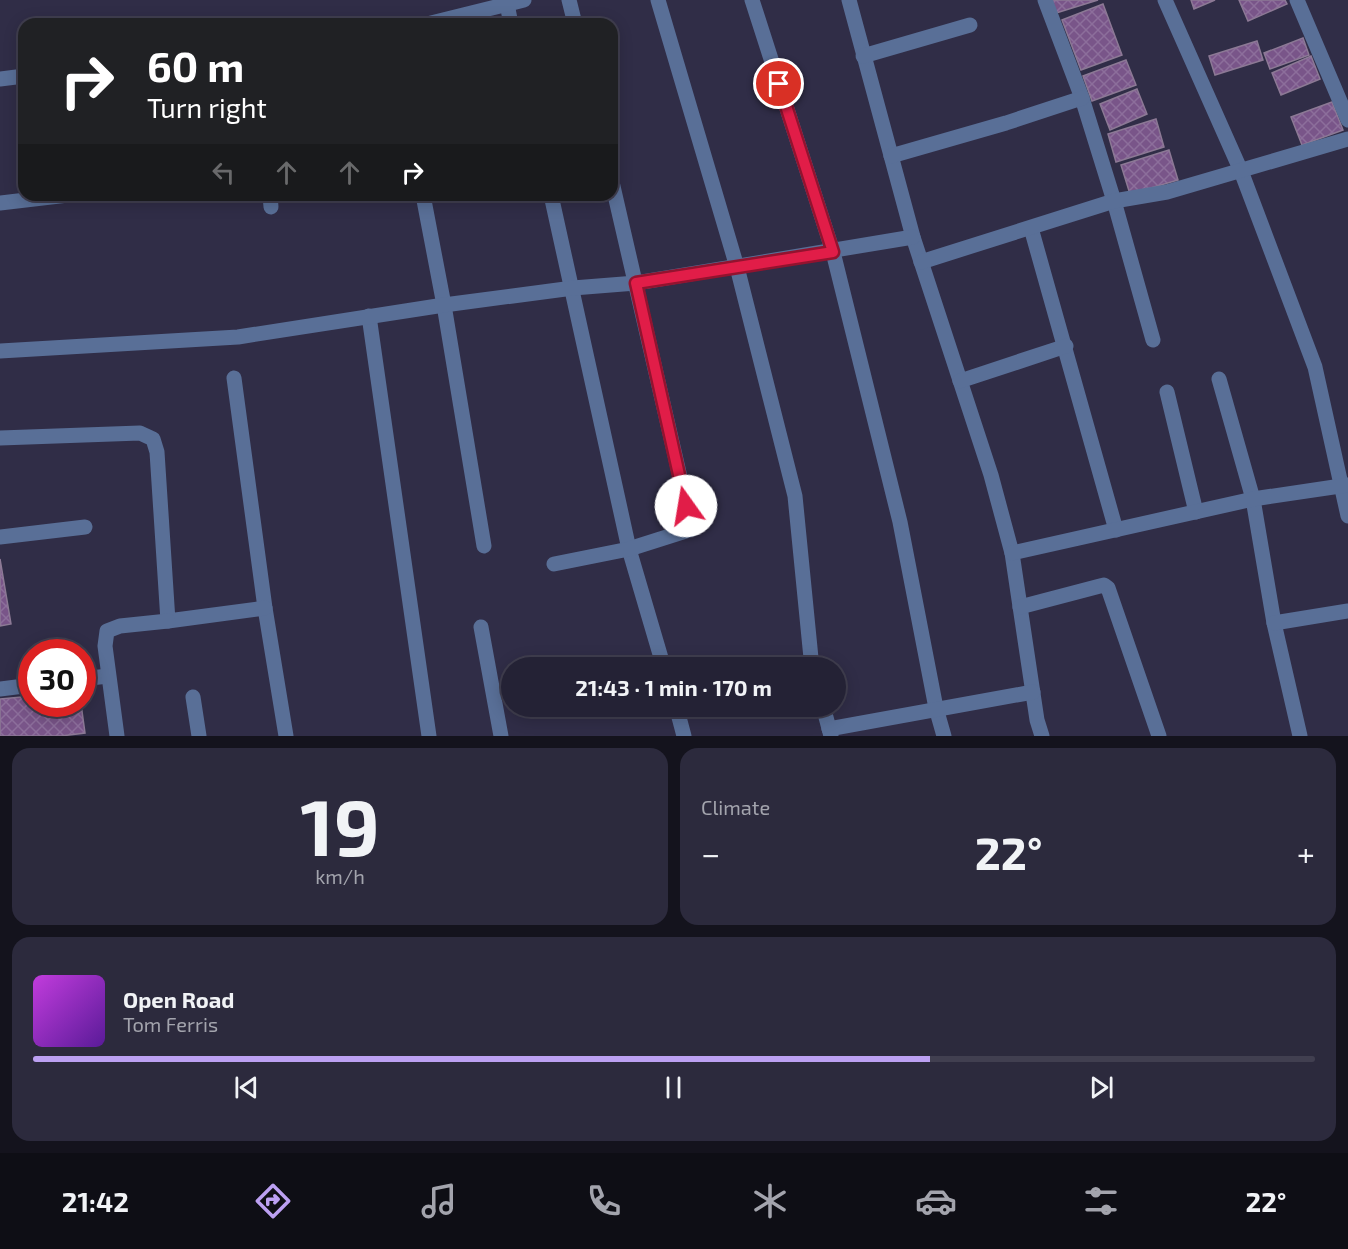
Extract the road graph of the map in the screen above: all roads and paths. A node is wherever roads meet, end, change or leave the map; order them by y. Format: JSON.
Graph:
{"nodes":[{"id":1,"x":524,"y":0,"type":"edge"},
{"id":2,"x":569,"y":0,"type":"edge"},
{"id":3,"x":658,"y":0,"type":"edge"},
{"id":4,"x":752,"y":0,"type":"edge"},
{"id":5,"x":849,"y":0,"type":"edge"},
{"id":6,"x":1045,"y":0,"type":"edge"},
{"id":7,"x":1165,"y":0,"type":"edge"},
{"id":8,"x":1296,"y":0,"type":"edge"},
{"id":9,"x":507,"y":4,"type":"junction"},
{"id":10,"x":451,"y":18,"type":"edge"},
{"id":11,"x":510,"y":18,"type":"edge"},
{"id":12,"x":573,"y":18,"type":"edge"},
{"id":13,"x":970,"y":25,"type":"dead end"},
{"id":14,"x":863,"y":56,"type":"junction"},
{"id":15,"x":18,"y":77,"type":"edge"},
{"id":16,"x":0,"y":79,"type":"edge"},
{"id":17,"x":1082,"y":98,"type":"junction"},
{"id":18,"x":1348,"y":120,"type":"edge"},
{"id":19,"x":1348,"y":139,"type":"edge"},
{"id":20,"x":891,"y":156,"type":"junction"},
{"id":21,"x":1241,"y":171,"type":"junction"},
{"id":22,"x":18,"y":201,"type":"edge"},
{"id":23,"x":424,"y":201,"type":"edge"},
{"id":24,"x":552,"y":201,"type":"edge"},
{"id":25,"x":617,"y":201,"type":"edge"},
{"id":26,"x":1114,"y":201,"type":"junction"},
{"id":27,"x":0,"y":203,"type":"edge"},
{"id":28,"x":1031,"y":228,"type":"junction"},
{"id":29,"x":913,"y":237,"type":"junction"},
{"id":30,"x":833,"y":252,"type":"junction"},
{"id":31,"x":921,"y":262,"type":"junction"},
{"id":32,"x":737,"y":267,"type":"junction"},
{"id":33,"x":636,"y":283,"type":"junction"},
{"id":34,"x":573,"y":288,"type":"junction"},
{"id":35,"x":444,"y":305,"type":"junction"},
{"id":36,"x":369,"y":316,"type":"junction"},
{"id":37,"x":1153,"y":340,"type":"dead end"},
{"id":38,"x":1066,"y":346,"type":"junction"},
{"id":39,"x":0,"y":351,"type":"edge"},
{"id":40,"x":234,"y":378,"type":"dead end"},
{"id":41,"x":1219,"y":379,"type":"dead end"},
{"id":42,"x":960,"y":381,"type":"junction"},
{"id":43,"x":1167,"y":392,"type":"dead end"},
{"id":44,"x":0,"y":438,"type":"edge"},
{"id":45,"x":1344,"y":486,"type":"edge"},
{"id":46,"x":1253,"y":498,"type":"junction"},
{"id":47,"x":1196,"y":512,"type":"junction"},
{"id":48,"x":1348,"y":516,"type":"edge"},
{"id":49,"x":85,"y":527,"type":"dead end"},
{"id":50,"x":1116,"y":530,"type":"junction"},
{"id":51,"x":0,"y":537,"type":"edge"},
{"id":52,"x":484,"y":546,"type":"dead end"},
{"id":53,"x":629,"y":549,"type":"junction"},
{"id":54,"x":1012,"y":553,"type":"junction"},
{"id":55,"x":554,"y":564,"type":"dead end"},
{"id":56,"x":1020,"y":607,"type":"junction"},
{"id":57,"x":265,"y":608,"type":"junction"},
{"id":58,"x":1348,"y":611,"type":"edge"},
{"id":59,"x":168,"y":621,"type":"junction"},
{"id":60,"x":1274,"y":623,"type":"junction"},
{"id":61,"x":481,"y":627,"type":"dead end"},
{"id":62,"x":661,"y":657,"type":"edge"},
{"id":63,"x":811,"y":657,"type":"edge"},
{"id":64,"x":108,"y":676,"type":"junction"},
{"id":65,"x":96,"y":677,"type":"edge"},
{"id":66,"x":18,"y":687,"type":"edge"},
{"id":67,"x":0,"y":689,"type":"edge"},
{"id":68,"x":1033,"y":692,"type":"junction"},
{"id":69,"x":193,"y":697,"type":"dead end"},
{"id":70,"x":936,"y":708,"type":"junction"},
{"id":71,"x":679,"y":717,"type":"edge"},
{"id":72,"x":826,"y":717,"type":"edge"},
{"id":73,"x":830,"y":732,"type":"edge"},
{"id":74,"x":117,"y":736,"type":"edge"},
{"id":75,"x":199,"y":736,"type":"edge"},
{"id":76,"x":286,"y":736,"type":"edge"},
{"id":77,"x":429,"y":736,"type":"edge"},
{"id":78,"x":501,"y":736,"type":"edge"},
{"id":79,"x":684,"y":736,"type":"edge"},
{"id":80,"x":944,"y":736,"type":"edge"},
{"id":81,"x":1042,"y":736,"type":"edge"},
{"id":82,"x":1159,"y":736,"type":"edge"},
{"id":83,"x":1300,"y":736,"type":"edge"}],
"edges":[{"from":1,"to":9,"type":"street"},
{"from":2,"to":12,"type":"street"},
{"from":3,"to":32,"type":"street"},
{"from":4,"to":30,"type":"street"},
{"from":5,"to":14,"type":"street"},
{"from":6,"to":17,"type":"street"},
{"from":7,"to":21,"type":"street"},
{"from":8,"to":18,"type":"street"},
{"from":9,"to":10,"type":"street"},
{"from":9,"to":11,"type":"street"},
{"from":13,"to":14,"type":"street"},
{"from":14,"to":20,"type":"street"},
{"from":15,"to":16,"type":"street"},
{"from":17,"to":20,"type":"street"},
{"from":17,"to":26,"type":"street"},
{"from":19,"to":21,"type":"street"},
{"from":20,"to":29,"type":"street"},
{"from":21,"to":26,"type":"street"},
{"from":21,"to":45,"type":"street"},
{"from":22,"to":27,"type":"street"},
{"from":23,"to":35,"type":"street"},
{"from":24,"to":34,"type":"street"},
{"from":25,"to":33,"type":"street"},
{"from":26,"to":28,"type":"street"},
{"from":26,"to":37,"type":"street"},
{"from":28,"to":31,"type":"street"},
{"from":28,"to":38,"type":"street"},
{"from":29,"to":30,"type":"street"},
{"from":29,"to":31,"type":"street"},
{"from":30,"to":32,"type":"street"},
{"from":30,"to":70,"type":"street"},
{"from":31,"to":42,"type":"street"},
{"from":32,"to":33,"type":"street"},
{"from":32,"to":63,"type":"street"},
{"from":33,"to":34,"type":"street"},
{"from":33,"to":53,"type":"street"},
{"from":34,"to":35,"type":"street"},
{"from":34,"to":53,"type":"street"},
{"from":35,"to":36,"type":"street"},
{"from":35,"to":52,"type":"street"},
{"from":36,"to":39,"type":"street"},
{"from":36,"to":77,"type":"street"},
{"from":38,"to":42,"type":"street"},
{"from":38,"to":50,"type":"street"},
{"from":40,"to":57,"type":"street"},
{"from":41,"to":46,"type":"street"},
{"from":42,"to":54,"type":"street"},
{"from":43,"to":47,"type":"street"},
{"from":44,"to":59,"type":"street"},
{"from":45,"to":46,"type":"street"},
{"from":45,"to":48,"type":"street"},
{"from":46,"to":47,"type":"street"},
{"from":46,"to":60,"type":"street"},
{"from":47,"to":50,"type":"street"},
{"from":49,"to":51,"type":"street"},
{"from":50,"to":54,"type":"street"},
{"from":53,"to":55,"type":"street"},
{"from":53,"to":62,"type":"street"},
{"from":54,"to":56,"type":"street"},
{"from":56,"to":68,"type":"street"},
{"from":56,"to":82,"type":"street"},
{"from":57,"to":59,"type":"street"},
{"from":57,"to":76,"type":"street"},
{"from":58,"to":60,"type":"street"},
{"from":59,"to":64,"type":"street"},
{"from":60,"to":83,"type":"street"},
{"from":61,"to":78,"type":"street"},
{"from":64,"to":65,"type":"street"},
{"from":64,"to":74,"type":"street"},
{"from":66,"to":67,"type":"street"},
{"from":68,"to":70,"type":"street"},
{"from":68,"to":81,"type":"street"},
{"from":69,"to":75,"type":"street"},
{"from":70,"to":73,"type":"street"},
{"from":70,"to":80,"type":"street"},
{"from":71,"to":79,"type":"street"},
{"from":72,"to":73,"type":"street"}]}
